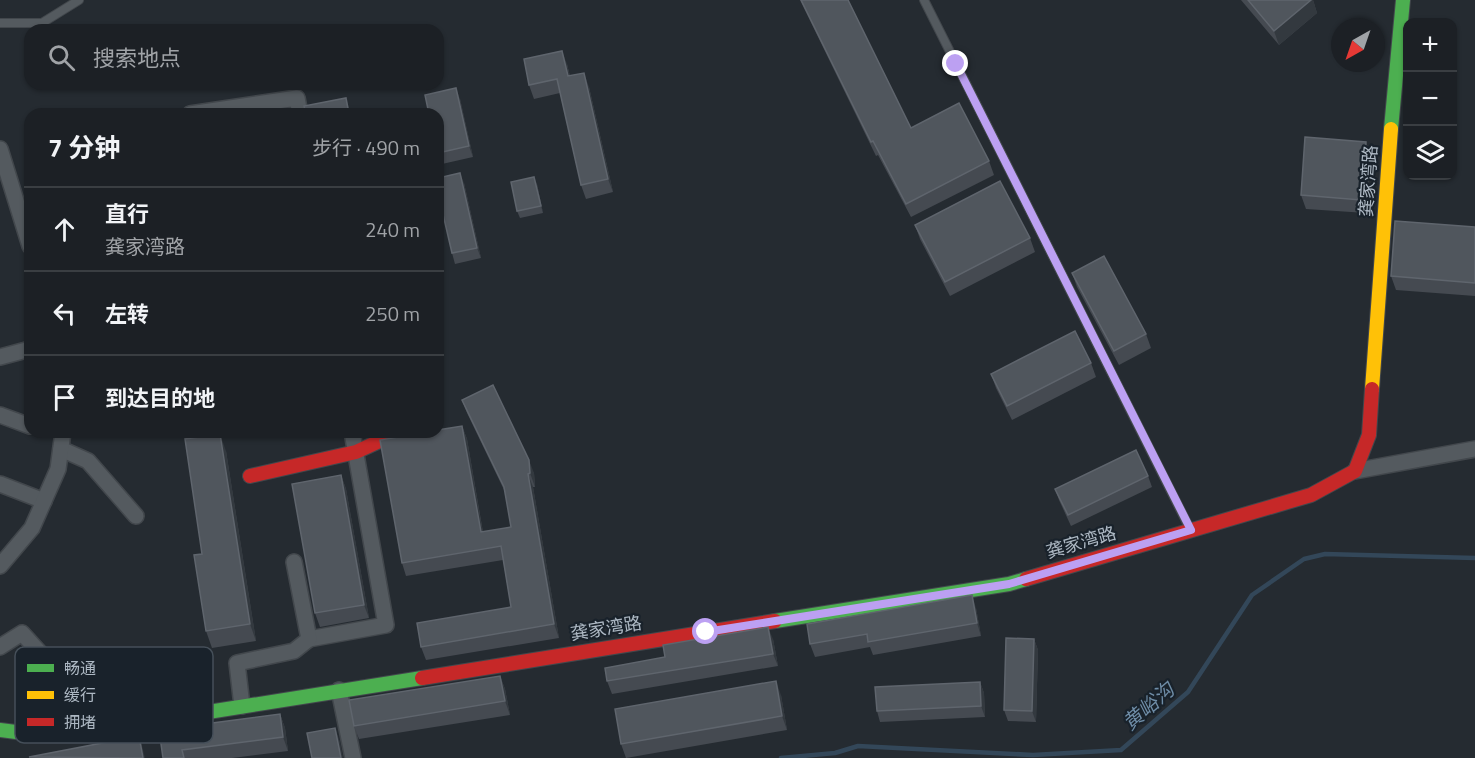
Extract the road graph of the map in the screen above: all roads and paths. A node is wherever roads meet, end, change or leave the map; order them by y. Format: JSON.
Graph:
{"nodes":[{"id":1,"x":79,"y":0,"type":"edge"},
{"id":2,"x":924,"y":0,"type":"edge"},
{"id":3,"x":1403,"y":0,"type":"edge"},
{"id":4,"x":0,"y":23,"type":"edge"},
{"id":5,"x":230,"y":108,"type":"edge"},
{"id":6,"x":299,"y":108,"type":"edge"},
{"id":7,"x":0,"y":149,"type":"edge"},
{"id":8,"x":24,"y":227,"type":"edge"},
{"id":9,"x":24,"y":351,"type":"edge"},
{"id":10,"x":0,"y":357,"type":"edge"},
{"id":11,"x":0,"y":416,"type":"edge"},
{"id":12,"x":24,"y":424,"type":"edge"},
{"id":13,"x":62,"y":438,"type":"edge"},
{"id":14,"x":353,"y":438,"type":"edge"},
{"id":15,"x":386,"y":438,"type":"edge"},
{"id":16,"x":61,"y":449,"type":"junction"},
{"id":17,"x":1475,"y":449,"type":"edge"},
{"id":18,"x":356,"y":452,"type":"junction"},
{"id":19,"x":1355,"y":471,"type":"junction"},
{"id":20,"x":250,"y":476,"type":"dead end"},
{"id":21,"x":0,"y":484,"type":"edge"},
{"id":22,"x":44,"y":501,"type":"junction"},
{"id":23,"x":136,"y":516,"type":"dead end"},
{"id":24,"x":1191,"y":530,"type":"junction"},
{"id":25,"x":294,"y":562,"type":"dead end"},
{"id":26,"x":0,"y":566,"type":"edge"},
{"id":27,"x":309,"y":639,"type":"junction"},
{"id":28,"x":0,"y":647,"type":"edge"},
{"id":29,"x":35,"y":647,"type":"edge"},
{"id":30,"x":339,"y":690,"type":"junction"},
{"id":31,"x":242,"y":706,"type":"junction"},
{"id":32,"x":213,"y":711,"type":"edge"},
{"id":33,"x":353,"y":758,"type":"edge"}],
"edges":[{"from":1,"to":4,"type":"lane"},
{"from":2,"to":24,"type":"lane"},
{"from":3,"to":19,"type":"street","name":"龚家湾路"},
{"from":5,"to":6,"type":"street"},
{"from":7,"to":8,"type":"street"},
{"from":9,"to":10,"type":"street"},
{"from":11,"to":12,"type":"street"},
{"from":13,"to":16,"type":"street"},
{"from":14,"to":18,"type":"street"},
{"from":15,"to":18,"type":"street"},
{"from":16,"to":22,"type":"street"},
{"from":16,"to":23,"type":"street"},
{"from":17,"to":19,"type":"street"},
{"from":18,"to":20,"type":"street"},
{"from":18,"to":27,"type":"street"},
{"from":19,"to":24,"type":"street","name":"龚家湾路"},
{"from":21,"to":22,"type":"street"},
{"from":22,"to":26,"type":"street"},
{"from":24,"to":30,"type":"street","name":"龚家湾路"},
{"from":25,"to":27,"type":"street"},
{"from":27,"to":31,"type":"street"},
{"from":28,"to":29,"type":"street"},
{"from":30,"to":31,"type":"street","name":"龚家湾路"},
{"from":30,"to":33,"type":"street"},
{"from":31,"to":32,"type":"street","name":"龚家湾路"}]}
